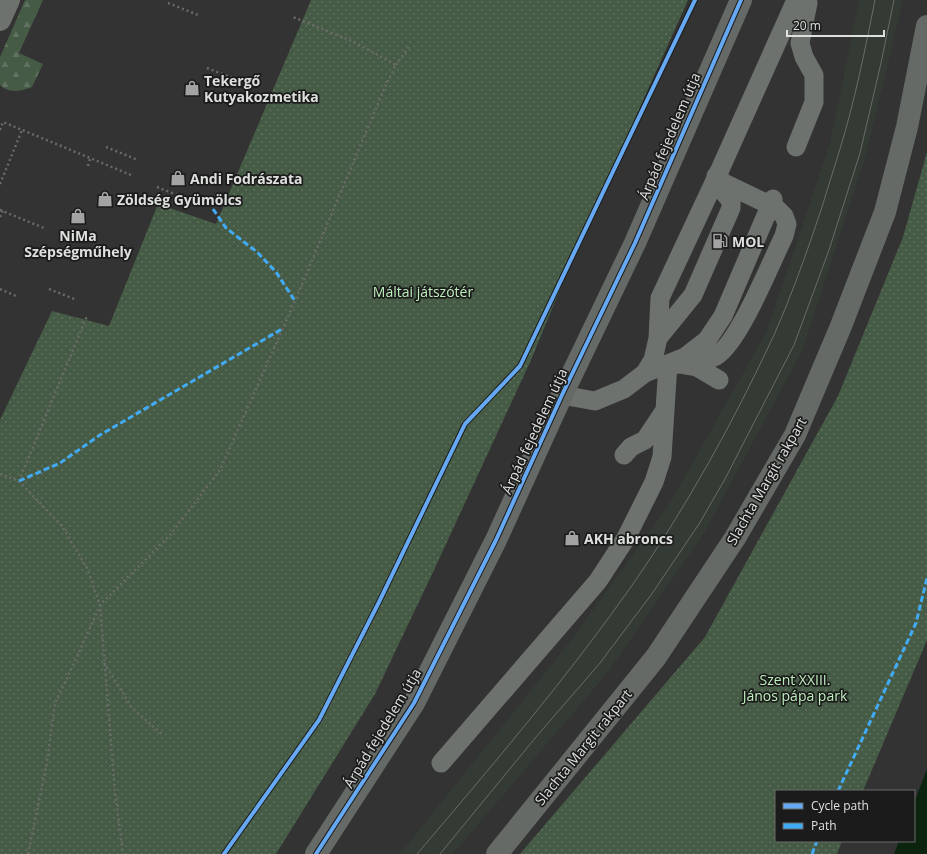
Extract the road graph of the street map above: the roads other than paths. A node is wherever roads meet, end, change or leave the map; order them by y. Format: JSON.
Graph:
{"nodes":[{"id":1,"x":9,"y":0,"type":"edge"},
{"id":2,"x":741,"y":0,"type":"edge"},
{"id":3,"x":796,"y":0,"type":"edge"},
{"id":4,"x":806,"y":0,"type":"edge"},
{"id":5,"x":0,"y":20,"type":"edge"},
{"id":6,"x":927,"y":26,"type":"edge"},
{"id":7,"x":796,"y":147,"type":"dead end"},
{"id":8,"x":716,"y":176,"type":"junction"},
{"id":9,"x":658,"y":338,"type":"junction"},
{"id":10,"x":676,"y":364,"type":"junction"},
{"id":11,"x":645,"y":373,"type":"junction"},
{"id":12,"x":719,"y":380,"type":"dead end"},
{"id":13,"x":562,"y":395,"type":"junction"},
{"id":14,"x":665,"y":410,"type":"junction"},
{"id":15,"x":624,"y":455,"type":"dead end"},
{"id":16,"x":441,"y":763,"type":"dead end"},
{"id":17,"x":316,"y":854,"type":"edge"},
{"id":18,"x":497,"y":854,"type":"edge"}],
"edges":[{"from":1,"to":5,"type":"street"},
{"from":2,"to":13,"type":"street","name":"Árpád fejedelem útja"},
{"from":3,"to":8,"type":"lane"},
{"from":4,"to":7,"type":"lane"},
{"from":6,"to":18,"type":"street","name":"Slachta Margit rakpart"},
{"from":8,"to":9,"type":"lane"},
{"from":8,"to":9,"type":"lane"},
{"from":8,"to":10,"type":"lane"},
{"from":9,"to":11,"type":"lane"},
{"from":10,"to":11,"type":"lane"},
{"from":10,"to":12,"type":"lane"},
{"from":10,"to":14,"type":"lane"},
{"from":11,"to":13,"type":"lane"},
{"from":13,"to":17,"type":"street","name":"Árpád fejedelem útja"},
{"from":14,"to":15,"type":"lane"},
{"from":14,"to":16,"type":"lane"}]}
